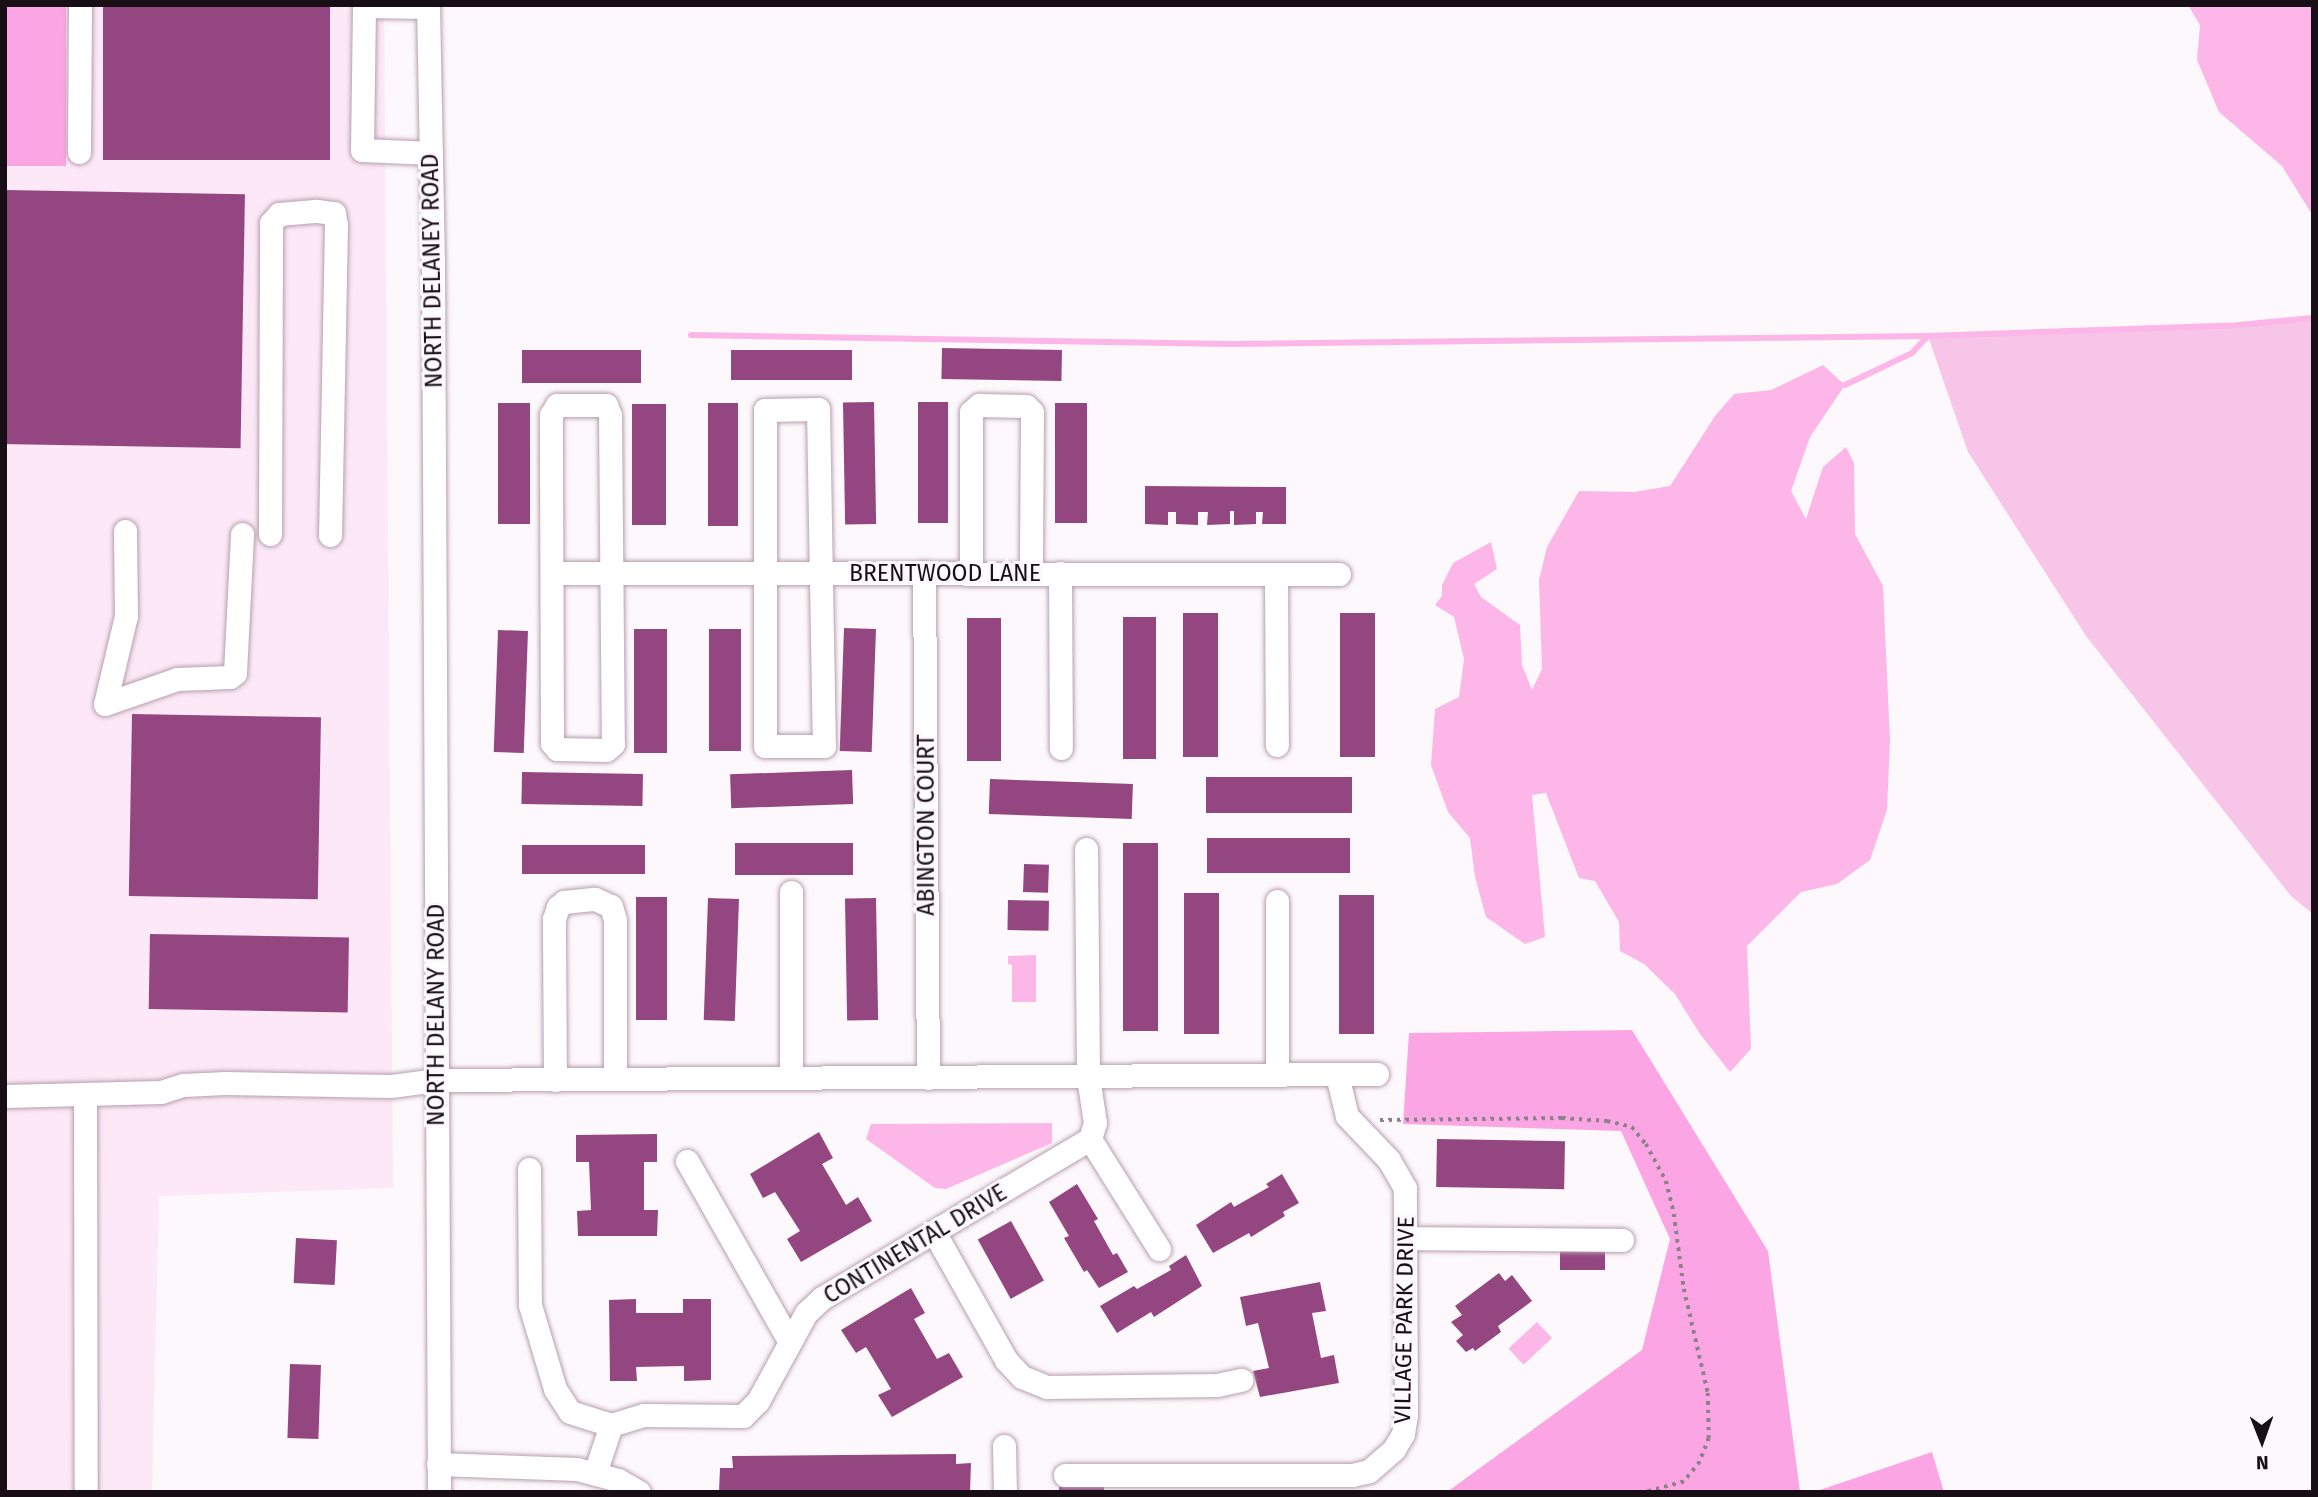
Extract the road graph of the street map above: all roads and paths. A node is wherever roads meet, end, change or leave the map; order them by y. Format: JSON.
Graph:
{"nodes":[{"id":1,"x":80,"y":5,"type":"edge"},
{"id":2,"x":363,"y":6,"type":"edge"},
{"id":3,"x":428,"y":6,"type":"edge"},
{"id":4,"x":79,"y":152,"type":"dead end"},
{"id":5,"x":431,"y":153,"type":"junction"},
{"id":6,"x":125,"y":531,"type":"dead end"},
{"id":7,"x":242,"y":534,"type":"dead end"},
{"id":8,"x":270,"y":534,"type":"dead end"},
{"id":9,"x":330,"y":535,"type":"dead end"},
{"id":10,"x":434,"y":537,"type":"joint"},
{"id":11,"x":822,"y":572,"type":"junction"},
{"id":12,"x":924,"y":572,"type":"junction"},
{"id":13,"x":552,"y":573,"type":"junction"},
{"id":14,"x":612,"y":573,"type":"junction"},
{"id":15,"x":765,"y":573,"type":"junction"},
{"id":16,"x":971,"y":573,"type":"junction"},
{"id":17,"x":1031,"y":573,"type":"junction"},
{"id":18,"x":1060,"y":573,"type":"junction"},
{"id":19,"x":1276,"y":574,"type":"junction"},
{"id":20,"x":1339,"y":575,"type":"dead end"},
{"id":21,"x":1277,"y":745,"type":"dead end"},
{"id":22,"x":1061,"y":748,"type":"dead end"},
{"id":23,"x":1086,"y":849,"type":"dead end"},
{"id":24,"x":791,"y":892,"type":"dead end"},
{"id":25,"x":1277,"y":901,"type":"dead end"},
{"id":26,"x":1277,"y":1074,"type":"junction"},
{"id":27,"x":1337,"y":1074,"type":"junction"},
{"id":28,"x":1377,"y":1074,"type":"dead end"},
{"id":29,"x":1088,"y":1077,"type":"junction"},
{"id":30,"x":791,"y":1078,"type":"junction"},
{"id":31,"x":928,"y":1078,"type":"junction"},
{"id":32,"x":615,"y":1079,"type":"junction"},
{"id":33,"x":436,"y":1080,"type":"junction"},
{"id":34,"x":555,"y":1080,"type":"junction"},
{"id":35,"x":85,"y":1094,"type":"junction"},
{"id":36,"x":5,"y":1096,"type":"edge"},
{"id":37,"x":1090,"y":1139,"type":"junction"},
{"id":38,"x":687,"y":1161,"type":"dead end"},
{"id":39,"x":529,"y":1169,"type":"dead end"},
{"id":40,"x":934,"y":1232,"type":"junction"},
{"id":41,"x":1406,"y":1238,"type":"junction"},
{"id":42,"x":1622,"y":1240,"type":"dead end"},
{"id":43,"x":1159,"y":1249,"type":"dead end"},
{"id":44,"x":790,"y":1342,"type":"junction"},
{"id":45,"x":1241,"y":1380,"type":"dead end"},
{"id":46,"x":611,"y":1425,"type":"junction"},
{"id":47,"x":1004,"y":1446,"type":"dead end"},
{"id":48,"x":438,"y":1464,"type":"junction"},
{"id":49,"x":594,"y":1474,"type":"junction"},
{"id":50,"x":1065,"y":1475,"type":"dead end"},
{"id":51,"x":1182,"y":1483,"type":"edge"},
{"id":52,"x":86,"y":1492,"type":"edge"},
{"id":53,"x":439,"y":1492,"type":"edge"},
{"id":54,"x":639,"y":1492,"type":"edge"},
{"id":55,"x":1005,"y":1492,"type":"edge"}],
"edges":[{"from":1,"to":4,"type":"street"},
{"from":2,"to":3,"type":"street"},
{"from":2,"to":5,"type":"street"},
{"from":3,"to":5,"type":"street","name":"NORTH DELANEY ROAD"},
{"from":5,"to":10,"type":"street","name":"NORTH DELANEY ROAD"},
{"from":6,"to":7,"type":"street"},
{"from":8,"to":9,"type":"street"},
{"from":10,"to":33,"type":"street","name":"NORTH DELANY ROAD"},
{"from":11,"to":12,"type":"street","name":"BRENTWOOD LANE"},
{"from":11,"to":15,"type":"street","name":"BRENTWOOD LANE"},
{"from":11,"to":15,"type":"street"},
{"from":11,"to":15,"type":"street"},
{"from":12,"to":16,"type":"street","name":"BRENTWOOD LANE"},
{"from":12,"to":31,"type":"street","name":"ABINGTON COURT"},
{"from":13,"to":14,"type":"street","name":"BRENTWOOD LANE"},
{"from":13,"to":14,"type":"street"},
{"from":13,"to":14,"type":"street"},
{"from":14,"to":15,"type":"street","name":"BRENTWOOD LANE"},
{"from":16,"to":17,"type":"street","name":"BRENTWOOD LANE"},
{"from":16,"to":17,"type":"street"},
{"from":17,"to":18,"type":"street","name":"BRENTWOOD LANE"},
{"from":18,"to":19,"type":"street","name":"BRENTWOOD LANE"},
{"from":18,"to":22,"type":"street"},
{"from":19,"to":20,"type":"street","name":"BRENTWOOD LANE"},
{"from":19,"to":21,"type":"street"},
{"from":23,"to":29,"type":"street"},
{"from":24,"to":30,"type":"street"},
{"from":25,"to":26,"type":"street"},
{"from":26,"to":27,"type":"street"},
{"from":26,"to":29,"type":"street"},
{"from":27,"to":28,"type":"street"},
{"from":27,"to":41,"type":"street","name":"VILLAGE PARK DRIVE"},
{"from":29,"to":31,"type":"street"},
{"from":29,"to":37,"type":"street"},
{"from":30,"to":31,"type":"street"},
{"from":30,"to":32,"type":"street"},
{"from":32,"to":34,"type":"street"},
{"from":32,"to":34,"type":"street"},
{"from":33,"to":34,"type":"street"},
{"from":33,"to":35,"type":"street"},
{"from":33,"to":48,"type":"street","name":"NORTH DELANY ROAD"},
{"from":35,"to":36,"type":"street"},
{"from":35,"to":52,"type":"street"},
{"from":37,"to":40,"type":"street","name":"CONTINENTAL DRIVE"},
{"from":37,"to":43,"type":"street"},
{"from":38,"to":44,"type":"street"},
{"from":39,"to":46,"type":"street"},
{"from":40,"to":44,"type":"street","name":"CONTINENTAL DRIVE"},
{"from":40,"to":45,"type":"street"},
{"from":41,"to":42,"type":"street"},
{"from":41,"to":51,"type":"street","name":"VILLAGE PARK DRIVE"},
{"from":44,"to":46,"type":"street","name":"CONTINENTAL DRIVE"},
{"from":46,"to":49,"type":"street"},
{"from":47,"to":55,"type":"street"},
{"from":48,"to":49,"type":"street"},
{"from":48,"to":53,"type":"street","name":"NORTH DELANY ROAD"},
{"from":49,"to":54,"type":"street"},
{"from":50,"to":51,"type":"street","name":"VILLAGE PARK DRIVE"}]}
